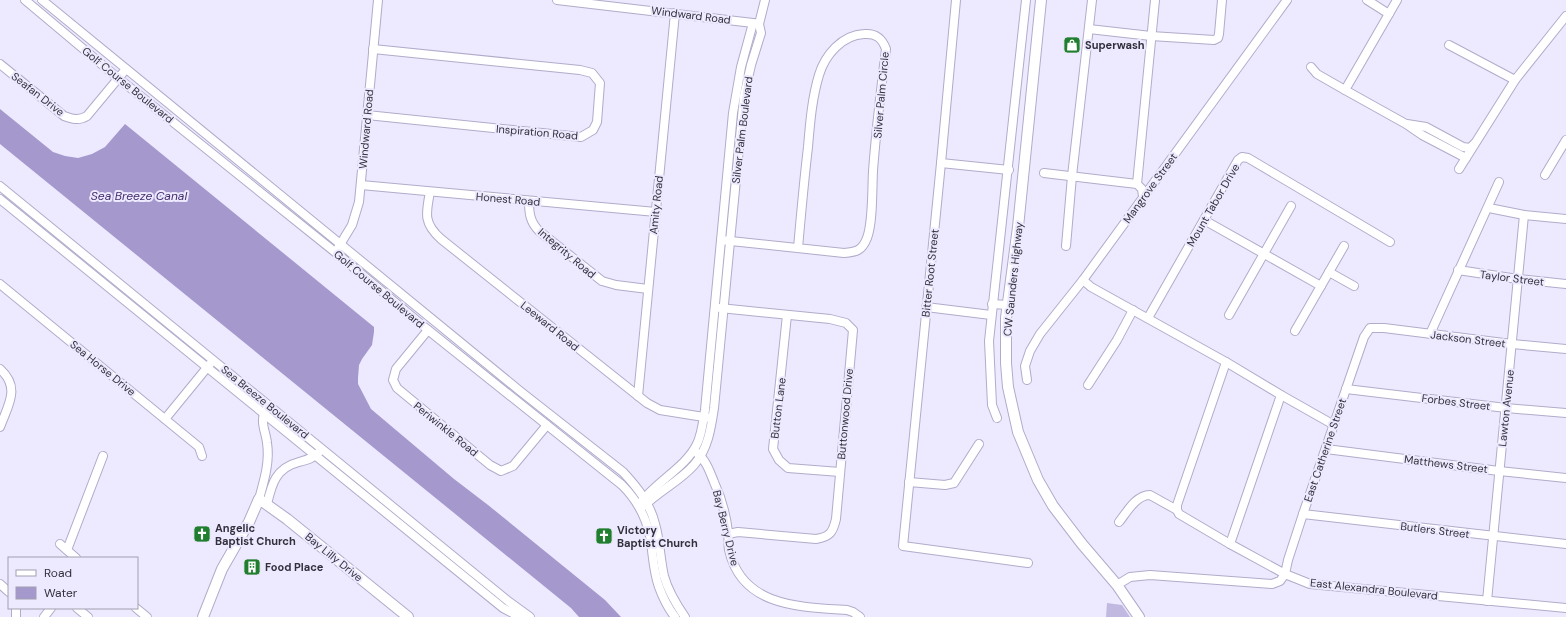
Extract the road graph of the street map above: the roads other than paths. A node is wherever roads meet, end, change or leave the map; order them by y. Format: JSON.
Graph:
{"nodes":[{"id":1,"x":25,"y":0,"type":"edge"},
{"id":2,"x":42,"y":0,"type":"edge"},
{"id":3,"x":378,"y":0,"type":"edge"},
{"id":4,"x":557,"y":0,"type":"edge"},
{"id":5,"x":765,"y":0,"type":"edge"},
{"id":6,"x":956,"y":0,"type":"edge"},
{"id":7,"x":1026,"y":0,"type":"edge"},
{"id":8,"x":1041,"y":0,"type":"edge"},
{"id":9,"x":1092,"y":0,"type":"edge"},
{"id":10,"x":1155,"y":0,"type":"edge"},
{"id":11,"x":1222,"y":0,"type":"edge"},
{"id":12,"x":1287,"y":0,"type":"edge"},
{"id":13,"x":1367,"y":0,"type":"edge"},
{"id":14,"x":1397,"y":0,"type":"edge"},
{"id":15,"x":675,"y":13,"type":"junction"},
{"id":16,"x":1389,"y":14,"type":"junction"},
{"id":17,"x":1566,"y":16,"type":"edge"},
{"id":18,"x":756,"y":23,"type":"junction"},
{"id":19,"x":1089,"y":29,"type":"junction"},
{"id":20,"x":1151,"y":36,"type":"junction"},
{"id":21,"x":1449,"y":45,"type":"dead end"},
{"id":22,"x":373,"y":49,"type":"junction"},
{"id":23,"x":0,"y":64,"type":"edge"},
{"id":24,"x":1311,"y":67,"type":"dead end"},
{"id":25,"x":126,"y":68,"type":"junction"},
{"id":26,"x":1019,"y":74,"type":"junction"},
{"id":27,"x":1033,"y":75,"type":"junction"},
{"id":28,"x":118,"y":78,"type":"junction"},
{"id":29,"x":1515,"y":80,"type":"junction"},
{"id":30,"x":1345,"y":90,"type":"junction"},
{"id":31,"x":367,"y":115,"type":"junction"},
{"id":32,"x":1014,"y":115,"type":"junction"},
{"id":33,"x":1029,"y":116,"type":"junction"},
{"id":34,"x":1406,"y":124,"type":"junction"},
{"id":35,"x":1566,"y":140,"type":"edge"},
{"id":36,"x":1012,"y":143,"type":"junction"},
{"id":37,"x":1026,"y":144,"type":"junction"},
{"id":38,"x":1475,"y":144,"type":"junction"},
{"id":39,"x":1564,"y":149,"type":"edge"},
{"id":40,"x":1466,"y":158,"type":"junction"},
{"id":41,"x":941,"y":163,"type":"junction"},
{"id":42,"x":1459,"y":169,"type":"dead end"},
{"id":43,"x":1009,"y":170,"type":"junction"},
{"id":44,"x":1044,"y":173,"type":"dead end"},
{"id":45,"x":1545,"y":174,"type":"dead end"},
{"id":46,"x":1072,"y":176,"type":"junction"},
{"id":47,"x":1499,"y":182,"type":"dead end"},
{"id":48,"x":1137,"y":184,"type":"junction"},
{"id":49,"x":361,"y":185,"type":"junction"},
{"id":50,"x":0,"y":186,"type":"edge"},
{"id":51,"x":430,"y":192,"type":"junction"},
{"id":52,"x":1143,"y":196,"type":"junction"},
{"id":53,"x":0,"y":199,"type":"edge"},
{"id":54,"x":529,"y":201,"type":"junction"},
{"id":55,"x":1291,"y":206,"type":"dead end"},
{"id":56,"x":1489,"y":208,"type":"junction"},
{"id":57,"x":656,"y":212,"type":"junction"},
{"id":58,"x":1524,"y":215,"type":"junction"},
{"id":59,"x":1566,"y":219,"type":"edge"},
{"id":60,"x":1204,"y":220,"type":"junction"},
{"id":61,"x":721,"y":240,"type":"junction"},
{"id":62,"x":730,"y":241,"type":"junction"},
{"id":63,"x":1390,"y":242,"type":"dead end"},
{"id":64,"x":341,"y":244,"type":"junction"},
{"id":65,"x":1066,"y":246,"type":"dead end"},
{"id":66,"x":1344,"y":246,"type":"dead end"},
{"id":67,"x":798,"y":248,"type":"junction"},
{"id":68,"x":335,"y":252,"type":"junction"},
{"id":69,"x":1263,"y":254,"type":"junction"},
{"id":70,"x":1458,"y":270,"type":"junction"},
{"id":71,"x":1330,"y":272,"type":"junction"},
{"id":72,"x":1518,"y":279,"type":"junction"},
{"id":73,"x":1083,"y":280,"type":"junction"},
{"id":74,"x":0,"y":284,"type":"edge"},
{"id":75,"x":1566,"y":284,"type":"edge"},
{"id":76,"x":1321,"y":286,"type":"junction"},
{"id":77,"x":1354,"y":286,"type":"dead end"},
{"id":78,"x":648,"y":289,"type":"junction"},
{"id":79,"x":992,"y":304,"type":"junction"},
{"id":80,"x":1008,"y":305,"type":"junction"},
{"id":81,"x":715,"y":308,"type":"junction"},
{"id":82,"x":724,"y":308,"type":"junction"},
{"id":83,"x":926,"y":308,"type":"junction"},
{"id":84,"x":1133,"y":310,"type":"junction"},
{"id":85,"x":788,"y":315,"type":"junction"},
{"id":86,"x":992,"y":315,"type":"junction"},
{"id":87,"x":1229,"y":315,"type":"dead end"},
{"id":88,"x":1148,"y":318,"type":"junction"},
{"id":89,"x":1370,"y":328,"type":"joint"},
{"id":90,"x":428,"y":330,"type":"junction"},
{"id":91,"x":1295,"y":331,"type":"dead end"},
{"id":92,"x":1430,"y":334,"type":"junction"},
{"id":93,"x":1512,"y":344,"type":"junction"},
{"id":94,"x":1566,"y":349,"type":"edge"},
{"id":95,"x":214,"y":361,"type":"junction"},
{"id":96,"x":1226,"y":362,"type":"junction"},
{"id":97,"x":208,"y":368,"type":"junction"},
{"id":98,"x":0,"y":369,"type":"edge"},
{"id":99,"x":1027,"y":380,"type":"dead end"},
{"id":100,"x":1088,"y":385,"type":"dead end"},
{"id":101,"x":1346,"y":389,"type":"junction"},
{"id":102,"x":1281,"y":395,"type":"junction"},
{"id":103,"x":638,"y":396,"type":"junction"},
{"id":104,"x":269,"y":406,"type":"junction"},
{"id":105,"x":1506,"y":408,"type":"junction"},
{"id":106,"x":264,"y":414,"type":"junction"},
{"id":107,"x":1566,"y":414,"type":"edge"},
{"id":108,"x":708,"y":418,"type":"junction"},
{"id":109,"x":996,"y":418,"type":"dead end"},
{"id":110,"x":165,"y":419,"type":"junction"},
{"id":111,"x":547,"y":425,"type":"junction"},
{"id":112,"x":1334,"y":425,"type":"junction"},
{"id":113,"x":0,"y":427,"type":"edge"},
{"id":114,"x":979,"y":444,"type":"dead end"},
{"id":115,"x":1326,"y":449,"type":"junction"},
{"id":116,"x":693,"y":451,"type":"junction"},
{"id":117,"x":319,"y":452,"type":"junction"},
{"id":118,"x":103,"y":456,"type":"dead end"},
{"id":119,"x":202,"y":456,"type":"dead end"},
{"id":120,"x":700,"y":456,"type":"junction"},
{"id":121,"x":1500,"y":471,"type":"junction"},
{"id":122,"x":840,"y":472,"type":"junction"},
{"id":123,"x":265,"y":474,"type":"junction"},
{"id":124,"x":1566,"y":478,"type":"edge"},
{"id":125,"x":275,"y":479,"type":"junction"},
{"id":126,"x":909,"y":482,"type":"junction"},
{"id":127,"x":646,"y":500,"type":"junction"},
{"id":128,"x":263,"y":501,"type":"junction"},
{"id":129,"x":639,"y":508,"type":"junction"},
{"id":130,"x":1177,"y":510,"type":"junction"},
{"id":131,"x":1304,"y":514,"type":"junction"},
{"id":132,"x":1119,"y":522,"type":"dead end"},
{"id":133,"x":728,"y":534,"type":"junction"},
{"id":134,"x":1493,"y":537,"type":"junction"},
{"id":135,"x":60,"y":544,"type":"dead end"},
{"id":136,"x":1230,"y":544,"type":"junction"},
{"id":137,"x":1566,"y":544,"type":"edge"},
{"id":138,"x":67,"y":550,"type":"junction"},
{"id":139,"x":75,"y":557,"type":"edge"},
{"id":140,"x":1028,"y":563,"type":"dead end"},
{"id":141,"x":1285,"y":574,"type":"junction"},
{"id":142,"x":0,"y":584,"type":"edge"},
{"id":143,"x":1117,"y":585,"type":"junction"},
{"id":144,"x":8,"y":591,"type":"edge"},
{"id":145,"x":1487,"y":601,"type":"junction"},
{"id":146,"x":1566,"y":608,"type":"edge"},
{"id":147,"x":50,"y":609,"type":"edge"},
{"id":148,"x":78,"y":609,"type":"edge"},
{"id":149,"x":137,"y":609,"type":"edge"},
{"id":150,"x":44,"y":617,"type":"edge"},
{"id":151,"x":88,"y":617,"type":"edge"},
{"id":152,"x":147,"y":617,"type":"edge"},
{"id":153,"x":203,"y":617,"type":"edge"},
{"id":154,"x":408,"y":617,"type":"edge"},
{"id":155,"x":520,"y":617,"type":"edge"},
{"id":156,"x":530,"y":617,"type":"edge"},
{"id":157,"x":675,"y":617,"type":"edge"},
{"id":158,"x":684,"y":617,"type":"edge"},
{"id":159,"x":860,"y":617,"type":"edge"},
{"id":160,"x":1139,"y":617,"type":"edge"}],
"edges":[{"from":1,"to":28,"type":"street","name":"Golf Course Boulevard"},
{"from":2,"to":25,"type":"street","name":"Golf Course Boulevard"},
{"from":3,"to":22,"type":"street","name":"Windward Road"},
{"from":4,"to":15,"type":"street","name":"Windward Road"},
{"from":5,"to":18,"type":"street"},
{"from":6,"to":41,"type":"street","name":"Bitter Root Street"},
{"from":7,"to":26,"type":"street"},
{"from":8,"to":27,"type":"main road","name":"CW Saunders Highway"},
{"from":9,"to":19,"type":"street"},
{"from":10,"to":20,"type":"street"},
{"from":11,"to":20,"type":"street"},
{"from":12,"to":52,"type":"street","name":"Mangrove Street"},
{"from":13,"to":16,"type":"street"},
{"from":14,"to":16,"type":"street"},
{"from":15,"to":18,"type":"street","name":"Windward Road"},
{"from":15,"to":57,"type":"street","name":"Amity Road"},
{"from":16,"to":30,"type":"street"},
{"from":17,"to":29,"type":"street"},
{"from":18,"to":61,"type":"street","name":"Silver Palm Boulevard"},
{"from":18,"to":62,"type":"street","name":"Silver Palm Boulevard"},
{"from":19,"to":20,"type":"street"},
{"from":19,"to":46,"type":"street"},
{"from":20,"to":48,"type":"street"},
{"from":21,"to":29,"type":"street"},
{"from":22,"to":31,"type":"street","name":"Windward Road"},
{"from":22,"to":31,"type":"street","name":"Inspiration Road"},
{"from":23,"to":28,"type":"street","name":"Seafan Drive"},
{"from":24,"to":30,"type":"street"},
{"from":25,"to":28,"type":"street","name":"Seafan Drive"},
{"from":25,"to":64,"type":"street","name":"Golf Course Boulevard"},
{"from":26,"to":27,"type":"street"},
{"from":26,"to":32,"type":"street"},
{"from":27,"to":33,"type":"main road","name":"CW Saunders Highway"},
{"from":28,"to":68,"type":"street","name":"Golf Course Boulevard"},
{"from":29,"to":38,"type":"street"},
{"from":30,"to":34,"type":"street"},
{"from":31,"to":49,"type":"street","name":"Windward Road"},
{"from":32,"to":33,"type":"street"},
{"from":32,"to":36,"type":"street"},
{"from":33,"to":37,"type":"main road","name":"CW Saunders Highway"},
{"from":34,"to":38,"type":"street"},
{"from":34,"to":40,"type":"street"},
{"from":35,"to":39,"type":"street"},
{"from":36,"to":37,"type":"street"},
{"from":36,"to":43,"type":"street"},
{"from":37,"to":80,"type":"main road","name":"CW Saunders Highway"},
{"from":38,"to":40,"type":"street"},
{"from":39,"to":45,"type":"street"},
{"from":40,"to":42,"type":"street"},
{"from":41,"to":43,"type":"street"},
{"from":41,"to":83,"type":"street","name":"Bitter Root Street"},
{"from":43,"to":79,"type":"street"},
{"from":44,"to":46,"type":"street"},
{"from":46,"to":48,"type":"street"},
{"from":46,"to":65,"type":"street"},
{"from":47,"to":56,"type":"street"},
{"from":48,"to":52,"type":"street"},
{"from":49,"to":51,"type":"street","name":"Honest Road"},
{"from":49,"to":64,"type":"street","name":"Windward Road"},
{"from":50,"to":95,"type":"street","name":"Sea Breeze Boulevard"},
{"from":51,"to":54,"type":"street","name":"Honest Road"},
{"from":51,"to":103,"type":"street","name":"Leeward Road"},
{"from":52,"to":73,"type":"street","name":"Mangrove Street"},
{"from":53,"to":97,"type":"street","name":"Sea Breeze Boulevard"},
{"from":54,"to":57,"type":"street","name":"Honest Road"},
{"from":54,"to":78,"type":"street","name":"Integrity Road"},
{"from":55,"to":69,"type":"street"},
{"from":56,"to":58,"type":"street"},
{"from":56,"to":70,"type":"street"},
{"from":57,"to":78,"type":"street","name":"Amity Road"},
{"from":58,"to":59,"type":"street"},
{"from":58,"to":72,"type":"street","name":"Lawton Avenue"},
{"from":60,"to":63,"type":"street","name":"Mount Tabor Drive"},
{"from":60,"to":69,"type":"street"},
{"from":60,"to":88,"type":"street","name":"Mount Tabor Drive"},
{"from":61,"to":62,"type":"street","name":"Silver Palm Circle"},
{"from":61,"to":81,"type":"street","name":"Silver Palm Boulevard"},
{"from":62,"to":67,"type":"street","name":"Silver Palm Circle"},
{"from":62,"to":82,"type":"street","name":"Silver Palm Boulevard"},
{"from":64,"to":68,"type":"street","name":"Windward Road"},
{"from":64,"to":127,"type":"street","name":"Golf Course Boulevard"},
{"from":66,"to":71,"type":"street"},
{"from":67,"to":67,"type":"street","name":"Silver Palm Circle"},
{"from":68,"to":90,"type":"street","name":"Golf Course Boulevard"},
{"from":69,"to":76,"type":"street"},
{"from":69,"to":87,"type":"street"},
{"from":70,"to":72,"type":"street","name":"Taylor Street"},
{"from":70,"to":92,"type":"street"},
{"from":71,"to":76,"type":"street"},
{"from":71,"to":77,"type":"street"},
{"from":72,"to":75,"type":"street","name":"Taylor Street"},
{"from":72,"to":93,"type":"street","name":"Lawton Avenue"},
{"from":73,"to":84,"type":"street"},
{"from":73,"to":99,"type":"street","name":"Mangrove Street"},
{"from":74,"to":110,"type":"street","name":"Sea Horse Drive"},
{"from":76,"to":91,"type":"street"},
{"from":78,"to":103,"type":"street","name":"Amity Road"},
{"from":79,"to":80,"type":"street"},
{"from":79,"to":86,"type":"street"},
{"from":80,"to":143,"type":"main road","name":"CW Saunders Highway"},
{"from":81,"to":82,"type":"street","name":"Buttonwood Drive"},
{"from":81,"to":108,"type":"street","name":"Silver Palm Boulevard"},
{"from":82,"to":85,"type":"street","name":"Buttonwood Drive"},
{"from":82,"to":108,"type":"street","name":"Silver Palm Boulevard"},
{"from":83,"to":86,"type":"street"},
{"from":83,"to":126,"type":"street","name":"Bitter Root Street"},
{"from":84,"to":88,"type":"street"},
{"from":84,"to":100,"type":"street"},
{"from":85,"to":122,"type":"street","name":"Buttonwood Drive"},
{"from":85,"to":122,"type":"street","name":"Button Lane"},
{"from":86,"to":109,"type":"street"},
{"from":88,"to":96,"type":"street"},
{"from":89,"to":92,"type":"street","name":"Jackson Street"},
{"from":89,"to":101,"type":"street","name":"East Catherine Street"},
{"from":90,"to":111,"type":"street","name":"Golf Course Boulevard"},
{"from":90,"to":111,"type":"street","name":"Periwinkle Road"},
{"from":92,"to":93,"type":"street","name":"Jackson Street"},
{"from":93,"to":94,"type":"street","name":"Jackson Street"},
{"from":93,"to":105,"type":"street","name":"Lawton Avenue"},
{"from":95,"to":97,"type":"street"},
{"from":95,"to":104,"type":"street","name":"Sea Breeze Boulevard"},
{"from":96,"to":102,"type":"street"},
{"from":96,"to":130,"type":"street"},
{"from":97,"to":106,"type":"street","name":"Sea Breeze Boulevard"},
{"from":97,"to":110,"type":"street"},
{"from":98,"to":113,"type":"street"},
{"from":101,"to":105,"type":"street","name":"Forbes Street"},
{"from":101,"to":112,"type":"street","name":"East Catherine Street"},
{"from":102,"to":112,"type":"street"},
{"from":102,"to":136,"type":"street"},
{"from":103,"to":108,"type":"street","name":"Leeward Road"},
{"from":104,"to":106,"type":"street"},
{"from":104,"to":117,"type":"street","name":"Sea Breeze Boulevard"},
{"from":105,"to":107,"type":"street","name":"Forbes Street"},
{"from":105,"to":121,"type":"street","name":"Lawton Avenue"},
{"from":106,"to":117,"type":"street","name":"Sea Breeze Boulevard"},
{"from":106,"to":123,"type":"street","name":"Sea Breeze Boulevard"},
{"from":108,"to":116,"type":"street","name":"Silver Palm Boulevard"},
{"from":108,"to":120,"type":"street","name":"Silver Palm Boulevard"},
{"from":110,"to":119,"type":"street","name":"Sea Horse Drive"},
{"from":111,"to":129,"type":"street","name":"Golf Course Boulevard"},
{"from":112,"to":115,"type":"street","name":"East Catherine Street"},
{"from":114,"to":126,"type":"street"},
{"from":115,"to":121,"type":"street","name":"Matthews Street"},
{"from":115,"to":131,"type":"street","name":"East Catherine Street"},
{"from":116,"to":120,"type":"street","name":"Bay Berry Drive"},
{"from":116,"to":127,"type":"street","name":"Silver Palm Boulevard"},
{"from":117,"to":125,"type":"street"},
{"from":117,"to":155,"type":"street","name":"Sea Breeze Boulevard"},
{"from":117,"to":156,"type":"street","name":"Sea Breeze Boulevard"},
{"from":118,"to":138,"type":"street"},
{"from":120,"to":127,"type":"street","name":"Silver Palm Boulevard"},
{"from":120,"to":133,"type":"street","name":"Bay Berry Drive"},
{"from":121,"to":124,"type":"street","name":"Matthews Street"},
{"from":121,"to":134,"type":"street","name":"Lawton Avenue"},
{"from":122,"to":133,"type":"street","name":"Buttonwood Drive"},
{"from":123,"to":125,"type":"street"},
{"from":123,"to":128,"type":"street","name":"Sea Breeze Boulevard"},
{"from":125,"to":128,"type":"street"},
{"from":126,"to":140,"type":"street","name":"Bitter Root Street"},
{"from":127,"to":129,"type":"street","name":"Silver Palm Boulevard"},
{"from":127,"to":158,"type":"street","name":"Golf Course Boulevard"},
{"from":128,"to":153,"type":"main road"},
{"from":128,"to":154,"type":"main road","name":"Bay Lilly Drive"},
{"from":129,"to":157,"type":"street","name":"Golf Course Boulevard"},
{"from":130,"to":132,"type":"street","name":"East Alexandra Boulevard"},
{"from":130,"to":136,"type":"street","name":"East Alexandra Boulevard"},
{"from":131,"to":134,"type":"street","name":"Butlers Street"},
{"from":131,"to":141,"type":"street","name":"East Catherine Street"},
{"from":133,"to":159,"type":"street","name":"Bay Berry Drive"},
{"from":134,"to":137,"type":"street","name":"Butlers Street"},
{"from":134,"to":145,"type":"street","name":"Lawton Avenue"},
{"from":135,"to":138,"type":"street"},
{"from":136,"to":141,"type":"street","name":"East Alexandra Boulevard"},
{"from":138,"to":139,"type":"street"},
{"from":141,"to":143,"type":"street"},
{"from":141,"to":145,"type":"street","name":"East Alexandra Boulevard"},
{"from":142,"to":144,"type":"street"},
{"from":143,"to":160,"type":"main road","name":"CW Saunders Highway"},
{"from":145,"to":146,"type":"street","name":"East Alexandra Boulevard"},
{"from":147,"to":150,"type":"street"},
{"from":148,"to":151,"type":"street"},
{"from":149,"to":152,"type":"street"}]}
